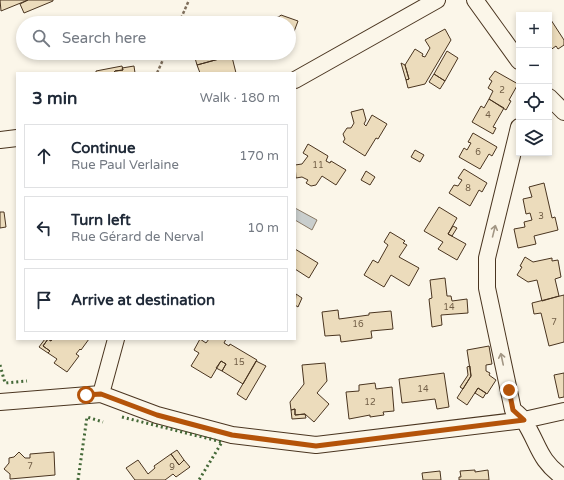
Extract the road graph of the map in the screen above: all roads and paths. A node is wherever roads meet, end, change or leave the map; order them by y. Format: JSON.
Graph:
{"nodes":[{"id":1,"x":189,"y":0,"type":"edge"},
{"id":2,"x":437,"y":0,"type":"edge"},
{"id":3,"x":480,"y":6,"type":"edge"},
{"id":4,"x":182,"y":16,"type":"edge"},
{"id":5,"x":516,"y":57,"type":"edge"},
{"id":6,"x":163,"y":60,"type":"edge"},
{"id":7,"x":157,"y":72,"type":"edge"},
{"id":8,"x":296,"y":79,"type":"edge"},
{"id":9,"x":552,"y":100,"type":"edge"},
{"id":10,"x":564,"y":112,"type":"edge"},
{"id":11,"x":16,"y":138,"type":"edge"},
{"id":12,"x":516,"y":139,"type":"edge"},
{"id":13,"x":0,"y":140,"type":"edge"},
{"id":14,"x":116,"y":340,"type":"edge"},
{"id":15,"x":101,"y":394,"type":"junction"},
{"id":16,"x":0,"y":402,"type":"edge"},
{"id":17,"x":564,"y":411,"type":"edge"},
{"id":18,"x":524,"y":420,"type":"junction"},
{"id":19,"x":564,"y":478,"type":"edge"}],
"edges":[{"from":1,"to":4,"type":"path"},
{"from":2,"to":8,"type":"street"},
{"from":3,"to":5,"type":"street"},
{"from":6,"to":7,"type":"path"},
{"from":9,"to":10,"type":"street"},
{"from":11,"to":13,"type":"street"},
{"from":18,"to":12,"type":"street","one_way":true},
{"from":14,"to":15,"type":"street"},
{"from":15,"to":16,"type":"street"},
{"from":15,"to":18,"type":"street"},
{"from":17,"to":18,"type":"street"},
{"from":18,"to":19,"type":"street"}]}
